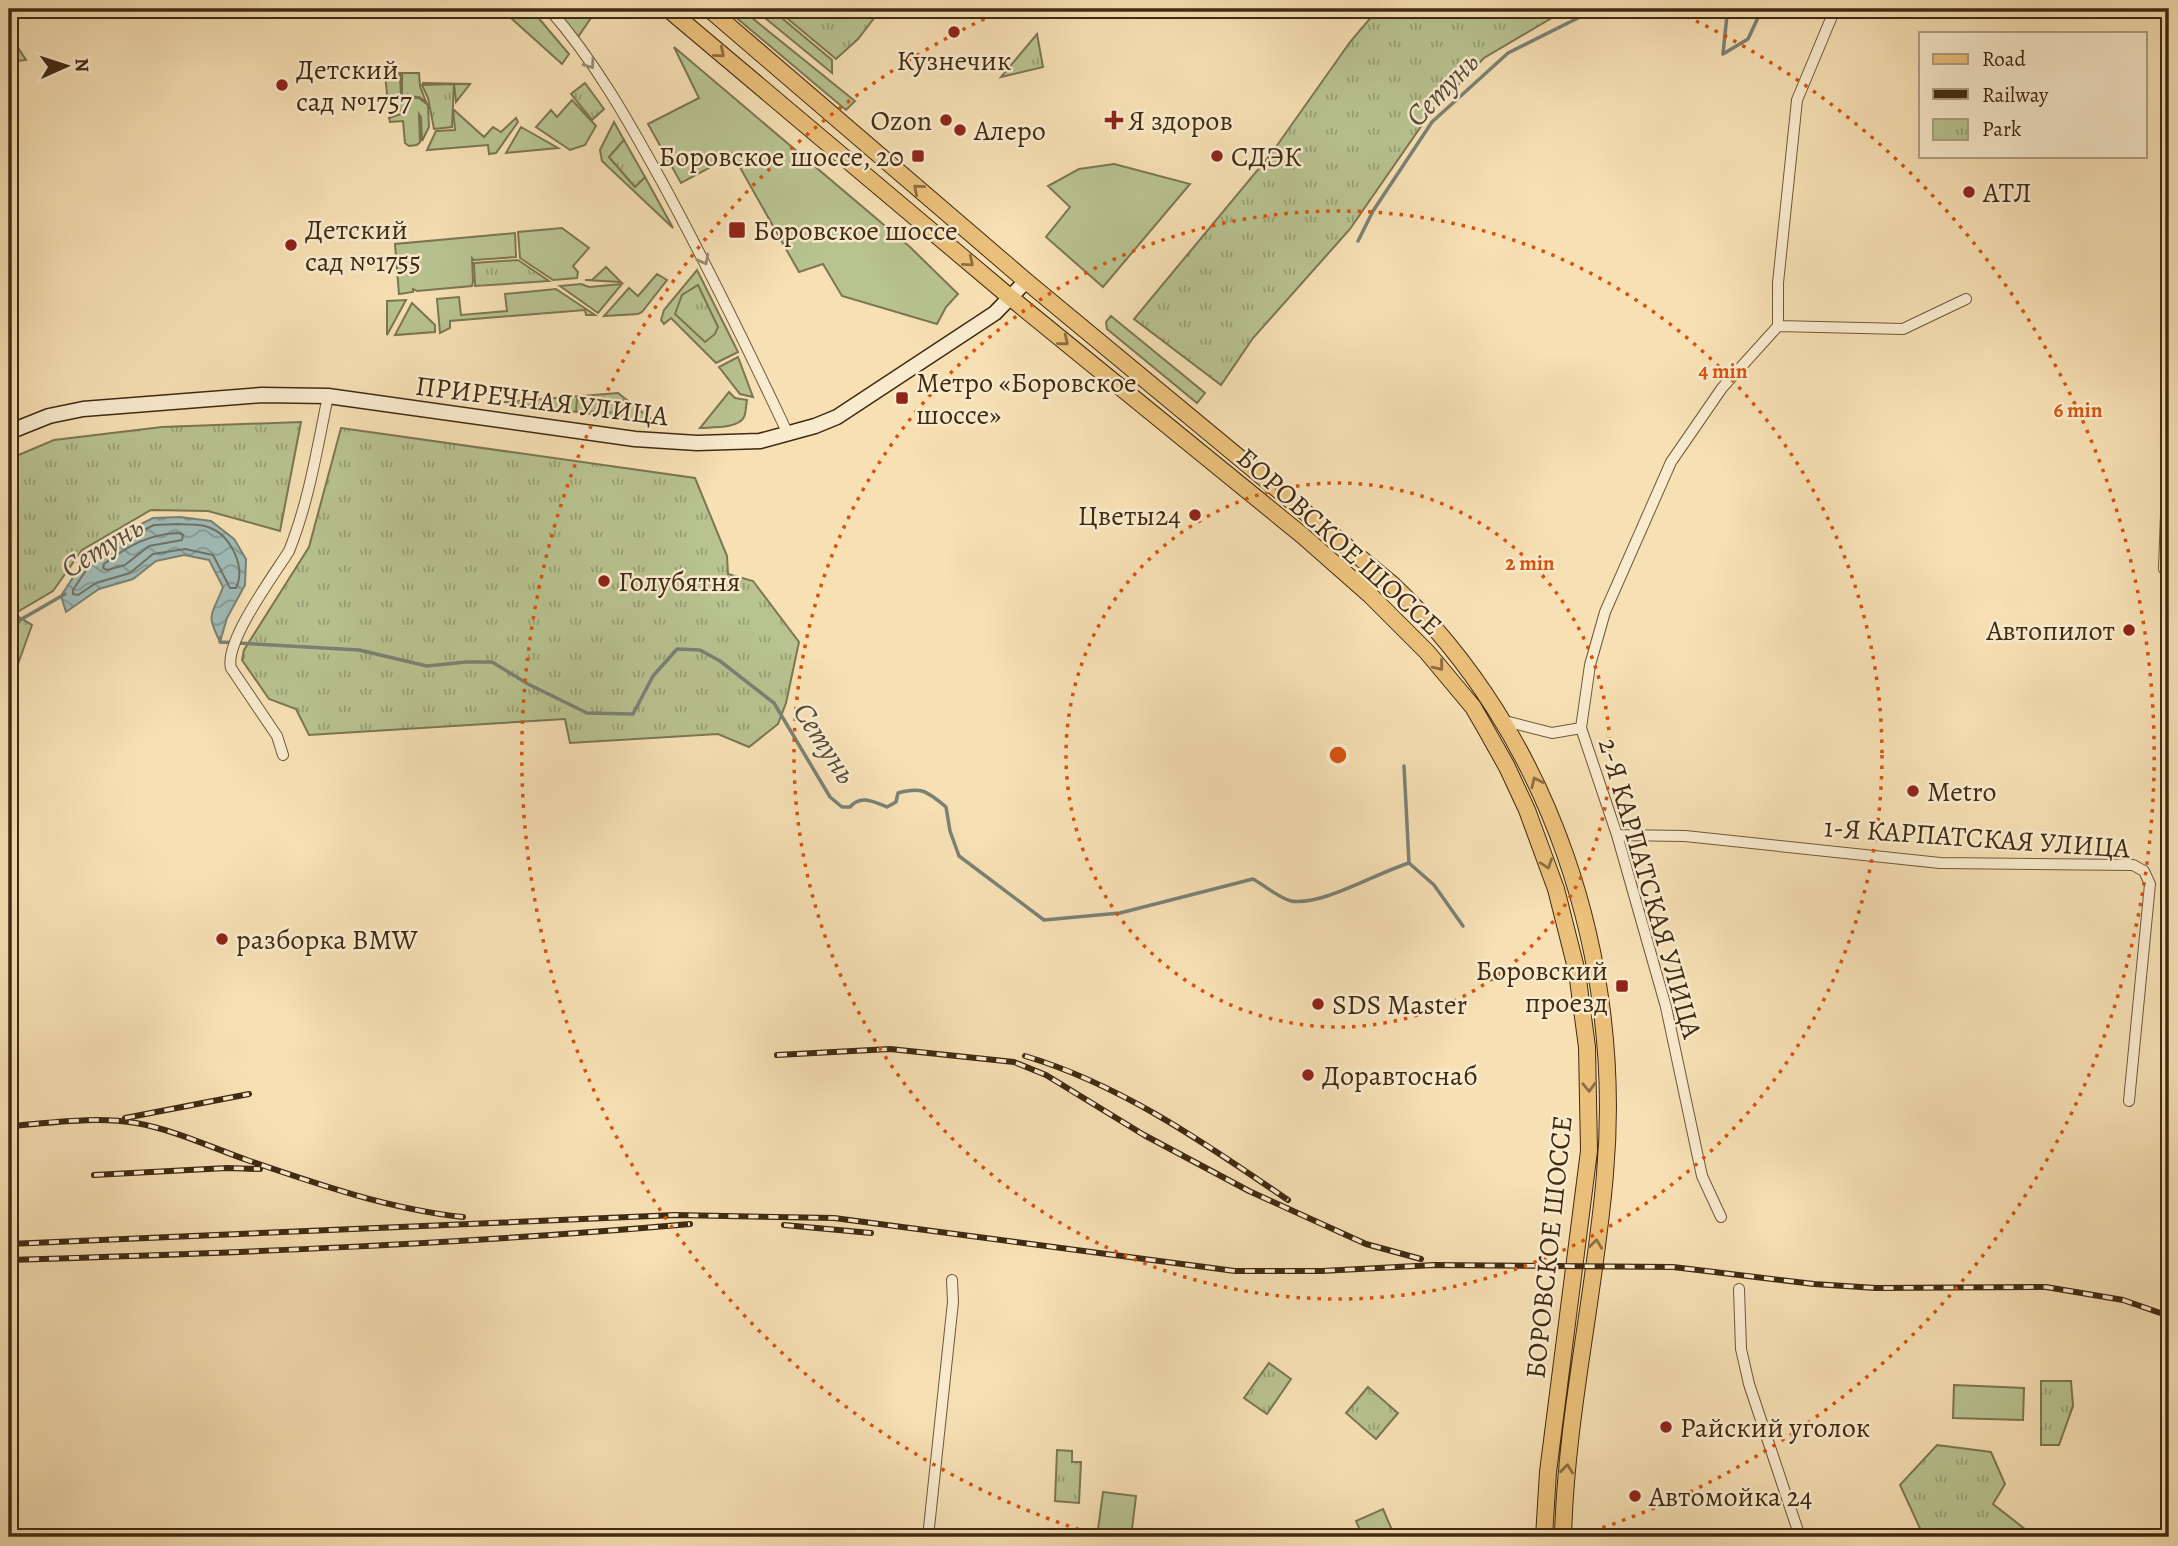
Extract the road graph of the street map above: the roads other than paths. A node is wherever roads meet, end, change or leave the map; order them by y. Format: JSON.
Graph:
{"nodes":[{"id":1,"x":549,"y":9,"type":"edge"},
{"id":2,"x":668,"y":9,"type":"edge"},
{"id":3,"x":709,"y":9,"type":"edge"},
{"id":4,"x":1835,"y":9,"type":"edge"},
{"id":5,"x":1026,"y":281,"type":"junction"},
{"id":6,"x":1011,"y":298,"type":"junction"},
{"id":7,"x":1966,"y":299,"type":"dead end"},
{"id":8,"x":1779,"y":326,"type":"junction"},
{"id":9,"x":328,"y":396,"type":"junction"},
{"id":10,"x":9,"y":432,"type":"edge"},
{"id":11,"x":2169,"y":432,"type":"edge"},
{"id":12,"x":788,"y":435,"type":"junction"},
{"id":13,"x":2164,"y":569,"type":"dead end"},
{"id":14,"x":1501,"y":720,"type":"junction"},
{"id":15,"x":1581,"y":728,"type":"junction"},
{"id":16,"x":283,"y":755,"type":"dead end"},
{"id":17,"x":1617,"y":835,"type":"junction"},
{"id":18,"x":2129,"y":1101,"type":"dead end"},
{"id":19,"x":1721,"y":1217,"type":"dead end"},
{"id":20,"x":952,"y":1280,"type":"dead end"},
{"id":21,"x":1740,"y":1289,"type":"dead end"},
{"id":22,"x":928,"y":1537,"type":"edge"},
{"id":23,"x":1544,"y":1537,"type":"edge"},
{"id":24,"x":1563,"y":1537,"type":"edge"},
{"id":25,"x":1800,"y":1537,"type":"edge"}],
"edges":[{"from":1,"to":12,"type":"street","one_way":true},
{"from":2,"to":6,"type":"main road","name":"БОРОВСКОЕ ШОССЕ","one_way":true},
{"from":5,"to":3,"type":"main road","name":"БОРОВСКОЕ ШОССЕ","one_way":true},
{"from":4,"to":8,"type":"street"},
{"from":5,"to":6,"type":"street","name":"ПРИРЕЧНАЯ УЛИЦА"},
{"from":5,"to":14,"type":"main road","name":"БОРОВСКОЕ ШОССЕ"},
{"from":6,"to":12,"type":"street","name":"ПРИРЕЧНАЯ УЛИЦА"},
{"from":6,"to":23,"type":"main road","name":"БОРОВСКОЕ ШОССЕ","one_way":true},
{"from":7,"to":8,"type":"street"},
{"from":8,"to":15,"type":"street","name":"2-Я КАРПАТСКАЯ УЛИЦА"},
{"from":9,"to":10,"type":"street","name":"ПРИРЕЧНАЯ УЛИЦА"},
{"from":9,"to":12,"type":"street","name":"ПРИРЕЧНАЯ УЛИЦА"},
{"from":9,"to":16,"type":"street"},
{"from":11,"to":13,"type":"street"},
{"from":14,"to":15,"type":"street"},
{"from":24,"to":14,"type":"main road","name":"БОРОВСКОЕ ШОССЕ","one_way":true},
{"from":15,"to":17,"type":"street","name":"2-Я КАРПАТСКАЯ УЛИЦА"},
{"from":17,"to":18,"type":"street","name":"1-Я КАРПАТСКАЯ УЛИЦА"},
{"from":17,"to":19,"type":"street","name":"2-Я КАРПАТСКАЯ УЛИЦА"},
{"from":20,"to":22,"type":"street"},
{"from":21,"to":25,"type":"street"}]}
